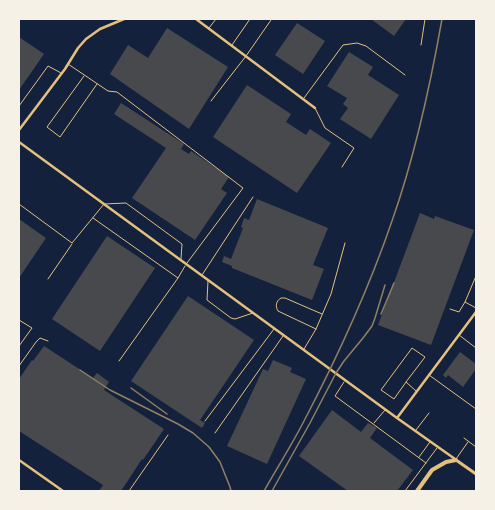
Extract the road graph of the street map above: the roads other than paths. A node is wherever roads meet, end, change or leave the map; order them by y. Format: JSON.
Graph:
{"nodes":[{"id":1,"x":124,"y":19,"type":"edge"},
{"id":2,"x":196,"y":19,"type":"edge"},
{"id":3,"x":215,"y":19,"type":"edge"},
{"id":4,"x":250,"y":19,"type":"edge"},
{"id":5,"x":270,"y":19,"type":"edge"},
{"id":6,"x":425,"y":19,"type":"edge"},
{"id":7,"x":118,"y":20,"type":"edge"},
{"id":8,"x":209,"y":29,"type":"junction"},
{"id":9,"x":421,"y":45,"type":"dead end"},
{"id":10,"x":232,"y":46,"type":"junction"},
{"id":11,"x":246,"y":56,"type":"junction"},
{"id":12,"x":68,"y":64,"type":"junction"},
{"id":13,"x":61,"y":73,"type":"junction"},
{"id":14,"x":85,"y":75,"type":"junction"},
{"id":15,"x":405,"y":75,"type":"dead end"},
{"id":16,"x":98,"y":84,"type":"junction"},
{"id":17,"x":304,"y":99,"type":"junction"},
{"id":18,"x":211,"y":101,"type":"dead end"},
{"id":19,"x":19,"y":106,"type":"edge"},
{"id":20,"x":315,"y":108,"type":"joint"},
{"id":21,"x":19,"y":130,"type":"edge"},
{"id":22,"x":19,"y":142,"type":"edge"},
{"id":23,"x":342,"y":167,"type":"dead end"},
{"id":24,"x":253,"y":197,"type":"dead end"},
{"id":25,"x":19,"y":204,"type":"edge"},
{"id":26,"x":104,"y":204,"type":"junction"},
{"id":27,"x":92,"y":218,"type":"junction"},
{"id":28,"x":72,"y":243,"type":"junction"},
{"id":29,"x":345,"y":244,"type":"dead end"},
{"id":30,"x":181,"y":260,"type":"junction"},
{"id":31,"x":186,"y":264,"type":"junction"},
{"id":32,"x":202,"y":275,"type":"junction"},
{"id":33,"x":476,"y":276,"type":"edge"},
{"id":34,"x":178,"y":278,"type":"junction"},
{"id":35,"x":48,"y":279,"type":"dead end"},
{"id":36,"x":208,"y":280,"type":"junction"},
{"id":37,"x":465,"y":302,"type":"junction"},
{"id":38,"x":476,"y":308,"type":"edge"},
{"id":39,"x":450,"y":309,"type":"dead end"},
{"id":40,"x":476,"y":312,"type":"edge"},
{"id":41,"x":254,"y":313,"type":"junction"},
{"id":42,"x":322,"y":314,"type":"junction"},
{"id":43,"x":19,"y":320,"type":"edge"},
{"id":44,"x":274,"y":328,"type":"junction"},
{"id":45,"x":316,"y":329,"type":"junction"},
{"id":46,"x":284,"y":335,"type":"junction"},
{"id":47,"x":459,"y":335,"type":"junction"},
{"id":48,"x":48,"y":341,"type":"dead end"},
{"id":49,"x":19,"y":346,"type":"edge"},
{"id":50,"x":476,"y":348,"type":"edge"},
{"id":51,"x":303,"y":349,"type":"junction"},
{"id":52,"x":119,"y":361,"type":"dead end"},
{"id":53,"x":19,"y":366,"type":"edge"},
{"id":54,"x":429,"y":375,"type":"junction"},
{"id":55,"x":345,"y":380,"type":"junction"},
{"id":56,"x":406,"y":382,"type":"junction"},
{"id":57,"x":417,"y":391,"type":"junction"},
{"id":58,"x":385,"y":409,"type":"junction"},
{"id":59,"x":476,"y":409,"type":"edge"},
{"id":60,"x":429,"y":413,"type":"dead end"},
{"id":61,"x":397,"y":418,"type":"junction"},
{"id":62,"x":205,"y":421,"type":"dead end"},
{"id":63,"x":374,"y":424,"type":"junction"},
{"id":64,"x":416,"y":431,"type":"junction"},
{"id":65,"x":214,"y":433,"type":"dead end"},
{"id":66,"x":168,"y":435,"type":"dead end"},
{"id":67,"x":464,"y":438,"type":"dead end"},
{"id":68,"x":430,"y":442,"type":"junction"},
{"id":69,"x":468,"y":442,"type":"junction"},
{"id":70,"x":438,"y":447,"type":"junction"},
{"id":71,"x":476,"y":447,"type":"edge"},
{"id":72,"x":419,"y":458,"type":"junction"},
{"id":73,"x":19,"y":460,"type":"edge"},
{"id":74,"x":456,"y":460,"type":"junction"},
{"id":75,"x":426,"y":463,"type":"junction"},
{"id":76,"x":476,"y":474,"type":"edge"},
{"id":77,"x":63,"y":491,"type":"edge"},
{"id":78,"x":129,"y":491,"type":"edge"},
{"id":79,"x":405,"y":491,"type":"edge"},
{"id":80,"x":417,"y":491,"type":"edge"}],
"edges":[{"from":1,"to":7,"type":"street"},
{"from":2,"to":8,"type":"street"},
{"from":3,"to":8,"type":"lane"},
{"from":4,"to":10,"type":"lane"},
{"from":5,"to":11,"type":"lane"},
{"from":6,"to":9,"type":"lane"},
{"from":7,"to":12,"type":"street"},
{"from":8,"to":10,"type":"street"},
{"from":10,"to":11,"type":"street"},
{"from":11,"to":17,"type":"street"},
{"from":11,"to":18,"type":"lane"},
{"from":12,"to":13,"type":"street"},
{"from":12,"to":14,"type":"lane"},
{"from":13,"to":19,"type":"lane"},
{"from":13,"to":21,"type":"street"},
{"from":14,"to":16,"type":"lane"},
{"from":14,"to":16,"type":"lane"},
{"from":15,"to":17,"type":"lane"},
{"from":16,"to":31,"type":"lane"},
{"from":17,"to":20,"type":"street"},
{"from":20,"to":23,"type":"lane"},
{"from":22,"to":26,"type":"street"},
{"from":24,"to":32,"type":"lane"},
{"from":25,"to":28,"type":"lane"},
{"from":26,"to":27,"type":"lane"},
{"from":26,"to":30,"type":"street"},
{"from":26,"to":30,"type":"lane"},
{"from":27,"to":28,"type":"lane"},
{"from":27,"to":34,"type":"lane"},
{"from":28,"to":35,"type":"lane"},
{"from":29,"to":42,"type":"lane"},
{"from":30,"to":31,"type":"street"},
{"from":31,"to":32,"type":"street"},
{"from":31,"to":34,"type":"lane"},
{"from":32,"to":36,"type":"street"},
{"from":33,"to":37,"type":"lane"},
{"from":34,"to":52,"type":"lane"},
{"from":36,"to":41,"type":"street"},
{"from":36,"to":41,"type":"lane"},
{"from":37,"to":38,"type":"lane"},
{"from":37,"to":39,"type":"lane"},
{"from":40,"to":47,"type":"street"},
{"from":41,"to":44,"type":"street"},
{"from":42,"to":45,"type":"lane"},
{"from":42,"to":45,"type":"lane"},
{"from":43,"to":49,"type":"lane"},
{"from":44,"to":46,"type":"street"},
{"from":44,"to":62,"type":"lane"},
{"from":45,"to":51,"type":"lane"},
{"from":46,"to":51,"type":"street"},
{"from":46,"to":65,"type":"lane"},
{"from":47,"to":50,"type":"lane"},
{"from":47,"to":54,"type":"street"},
{"from":48,"to":53,"type":"lane"},
{"from":51,"to":55,"type":"street"},
{"from":54,"to":57,"type":"street"},
{"from":54,"to":59,"type":"lane"},
{"from":55,"to":58,"type":"street"},
{"from":55,"to":63,"type":"lane"},
{"from":56,"to":56,"type":"lane"},
{"from":56,"to":57,"type":"lane"},
{"from":57,"to":61,"type":"street"},
{"from":58,"to":61,"type":"street"},
{"from":58,"to":63,"type":"lane"},
{"from":60,"to":64,"type":"lane"},
{"from":61,"to":64,"type":"street"},
{"from":63,"to":72,"type":"lane"},
{"from":64,"to":68,"type":"street"},
{"from":66,"to":78,"type":"lane"},
{"from":67,"to":69,"type":"lane"},
{"from":68,"to":70,"type":"street"},
{"from":68,"to":72,"type":"lane"},
{"from":69,"to":71,"type":"lane"},
{"from":69,"to":74,"type":"lane"},
{"from":70,"to":74,"type":"street"},
{"from":70,"to":75,"type":"lane"},
{"from":72,"to":75,"type":"lane"},
{"from":73,"to":77,"type":"street"},
{"from":74,"to":76,"type":"street"},
{"from":74,"to":80,"type":"highway"},
{"from":75,"to":79,"type":"lane"}]}
